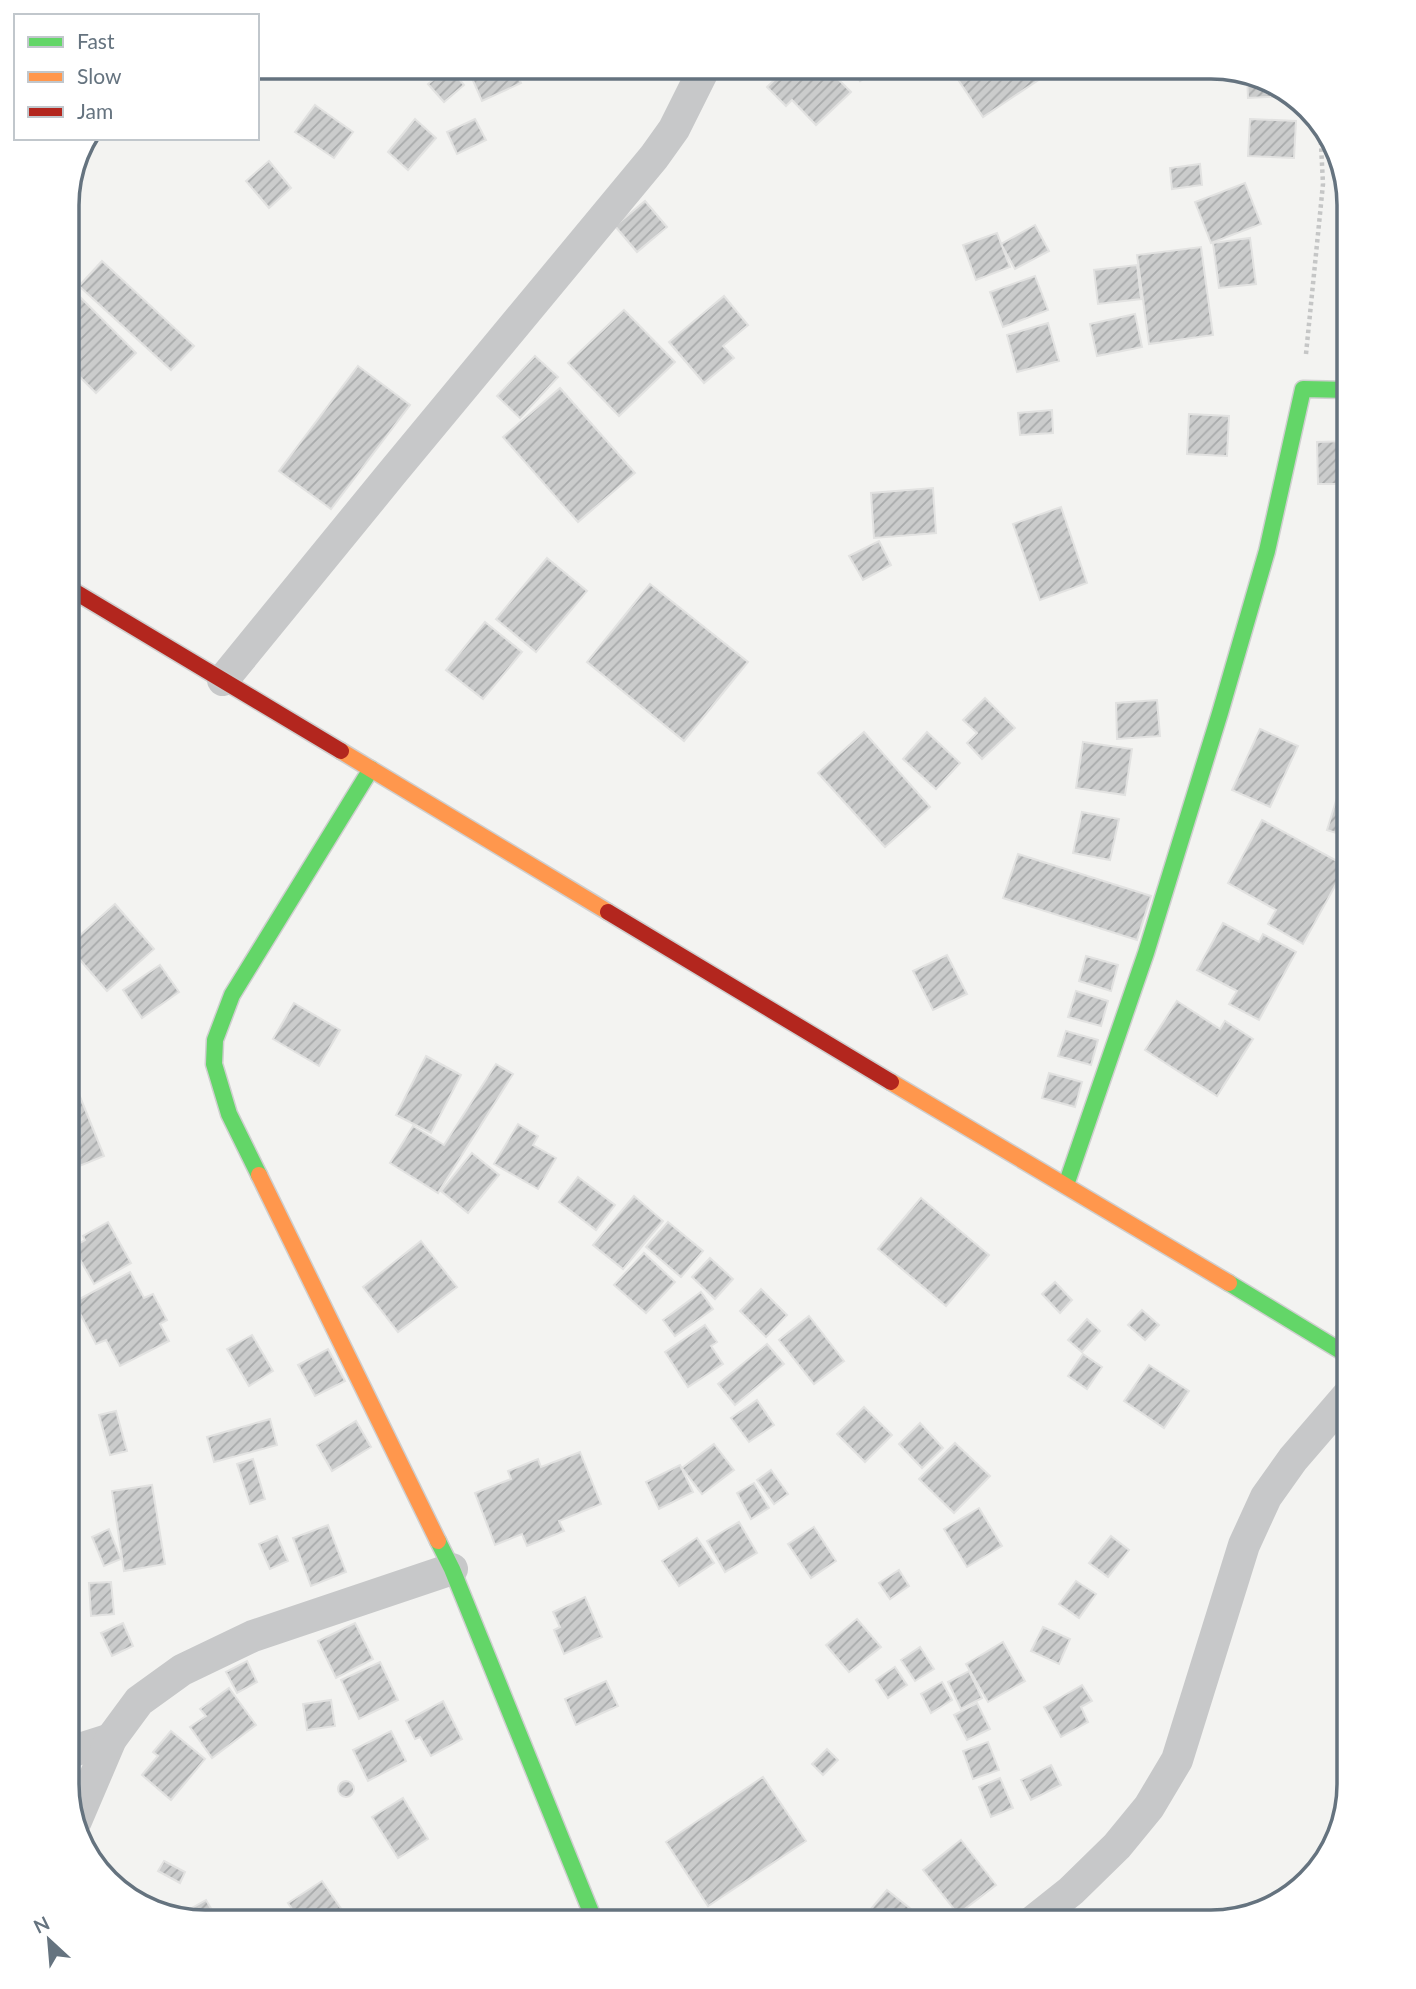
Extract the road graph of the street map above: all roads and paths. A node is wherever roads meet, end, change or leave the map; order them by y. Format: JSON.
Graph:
{"nodes":[{"id":1,"x":699,"y":79,"type":"edge"},
{"id":2,"x":1321,"y":143,"type":"edge"},
{"id":3,"x":1303,"y":389,"type":"junction"},
{"id":4,"x":1337,"y":390,"type":"edge"},
{"id":5,"x":79,"y":594,"type":"edge"},
{"id":6,"x":223,"y":680,"type":"junction"},
{"id":7,"x":371,"y":769,"type":"junction"},
{"id":8,"x":1066,"y":1185,"type":"junction"},
{"id":9,"x":1337,"y":1349,"type":"edge"},
{"id":10,"x":1337,"y":1408,"type":"edge"},
{"id":11,"x":452,"y":1569,"type":"junction"},
{"id":12,"x":111,"y":1740,"type":"junction"},
{"id":13,"x":79,"y":1749,"type":"edge"},
{"id":14,"x":81,"y":1808,"type":"edge"},
{"id":15,"x":590,"y":1910,"type":"edge"},
{"id":16,"x":1047,"y":1910,"type":"edge"}],
"edges":[{"from":1,"to":6,"type":"street"},
{"from":2,"to":3,"type":"path"},
{"from":3,"to":4,"type":"main road"},
{"from":3,"to":8,"type":"main road"},
{"from":5,"to":6,"type":"main road"},
{"from":6,"to":7,"type":"main road"},
{"from":7,"to":8,"type":"main road"},
{"from":7,"to":11,"type":"main road"},
{"from":8,"to":9,"type":"main road"},
{"from":10,"to":16,"type":"street"},
{"from":11,"to":12,"type":"street"},
{"from":11,"to":15,"type":"main road"},
{"from":12,"to":13,"type":"street"},
{"from":12,"to":14,"type":"street"}]}
